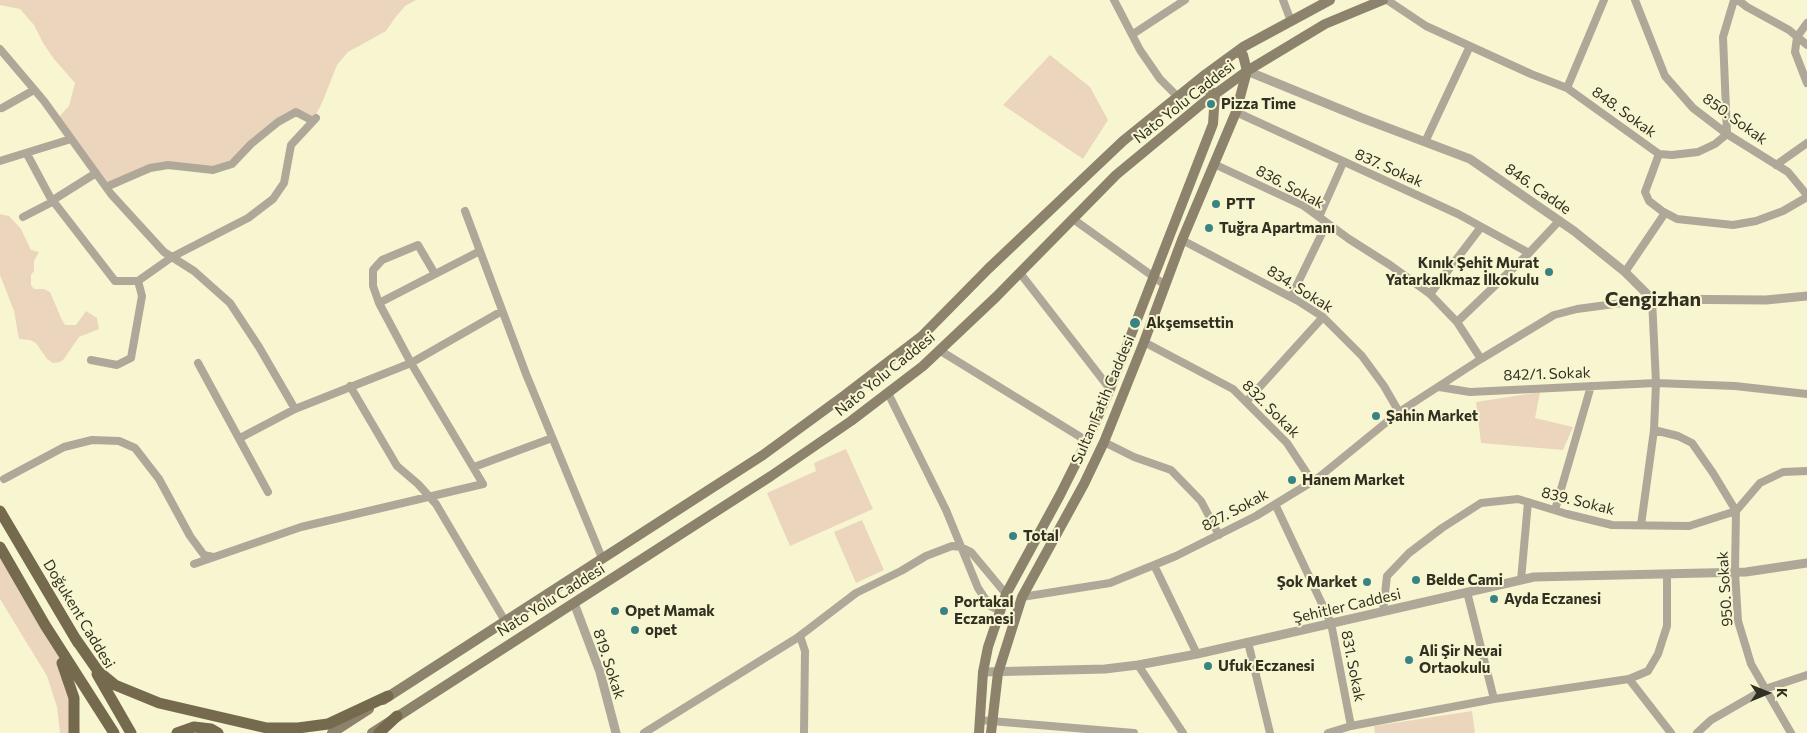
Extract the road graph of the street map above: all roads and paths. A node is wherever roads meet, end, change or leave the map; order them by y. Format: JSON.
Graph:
{"nodes":[{"id":1,"x":1114,"y":0,"type":"edge"},
{"id":2,"x":1185,"y":0,"type":"edge"},
{"id":3,"x":1283,"y":0,"type":"edge"},
{"id":4,"x":1330,"y":0,"type":"edge"},
{"id":5,"x":1385,"y":0,"type":"edge"},
{"id":6,"x":1604,"y":0,"type":"edge"},
{"id":7,"x":1635,"y":0,"type":"edge"},
{"id":8,"x":1734,"y":0,"type":"edge"},
{"id":9,"x":1738,"y":0,"type":"edge"},
{"id":10,"x":1291,"y":21,"type":"junction"},
{"id":11,"x":1807,"y":23,"type":"edge"},
{"id":12,"x":1133,"y":34,"type":"junction"},
{"id":13,"x":1797,"y":37,"type":"junction"},
{"id":14,"x":1807,"y":45,"type":"edge"},
{"id":15,"x":1470,"y":46,"type":"junction"},
{"id":16,"x":0,"y":50,"type":"edge"},
{"id":17,"x":1237,"y":52,"type":"junction"},
{"id":18,"x":1247,"y":71,"type":"junction"},
{"id":19,"x":1206,"y":74,"type":"junction"},
{"id":20,"x":1807,"y":83,"type":"edge"},
{"id":21,"x":1567,"y":88,"type":"junction"},
{"id":22,"x":34,"y":90,"type":"junction"},
{"id":23,"x":1215,"y":94,"type":"junction"},
{"id":24,"x":1178,"y":97,"type":"junction"},
{"id":25,"x":2,"y":108,"type":"dead end"},
{"id":26,"x":1236,"y":112,"type":"junction"},
{"id":27,"x":1727,"y":134,"type":"junction"},
{"id":28,"x":71,"y":139,"type":"junction"},
{"id":29,"x":1424,"y":142,"type":"junction"},
{"id":30,"x":1807,"y":143,"type":"edge"},
{"id":31,"x":27,"y":154,"type":"junction"},
{"id":32,"x":1659,"y":154,"type":"junction"},
{"id":33,"x":0,"y":162,"type":"edge"},
{"id":34,"x":1344,"y":163,"type":"junction"},
{"id":35,"x":1214,"y":164,"type":"junction"},
{"id":36,"x":1776,"y":164,"type":"junction"},
{"id":37,"x":96,"y":173,"type":"junction"},
{"id":38,"x":106,"y":188,"type":"junction"},
{"id":39,"x":1807,"y":196,"type":"edge"},
{"id":40,"x":53,"y":200,"type":"junction"},
{"id":41,"x":465,"y":212,"type":"dead end"},
{"id":42,"x":1665,"y":213,"type":"junction"},
{"id":43,"x":23,"y":217,"type":"dead end"},
{"id":44,"x":1319,"y":217,"type":"junction"},
{"id":45,"x":1073,"y":219,"type":"junction"},
{"id":46,"x":1559,"y":221,"type":"junction"},
{"id":47,"x":1328,"y":223,"type":"junction"},
{"id":48,"x":1481,"y":227,"type":"junction"},
{"id":49,"x":1182,"y":240,"type":"junction"},
{"id":50,"x":480,"y":251,"type":"junction"},
{"id":51,"x":1529,"y":253,"type":"junction"},
{"id":52,"x":172,"y":257,"type":"junction"},
{"id":53,"x":1625,"y":272,"type":"junction"},
{"id":54,"x":1020,"y":273,"type":"junction"},
{"id":55,"x":435,"y":274,"type":"junction"},
{"id":56,"x":1153,"y":276,"type":"junction"},
{"id":57,"x":138,"y":281,"type":"junction"},
{"id":58,"x":1165,"y":285,"type":"junction"},
{"id":59,"x":1430,"y":294,"type":"junction"},
{"id":60,"x":1807,"y":296,"type":"edge"},
{"id":61,"x":1291,"y":297,"type":"junction"},
{"id":62,"x":1652,"y":299,"type":"junction"},
{"id":63,"x":379,"y":303,"type":"junction"},
{"id":64,"x":502,"y":311,"type":"junction"},
{"id":65,"x":1322,"y":317,"type":"junction"},
{"id":66,"x":1457,"y":322,"type":"junction"},
{"id":67,"x":1144,"y":342,"type":"junction"},
{"id":68,"x":939,"y":350,"type":"junction"},
{"id":69,"x":1481,"y":359,"type":"junction"},
{"id":70,"x":91,"y":360,"type":"dead end"},
{"id":71,"x":198,"y":363,"type":"dead end"},
{"id":72,"x":411,"y":363,"type":"junction"},
{"id":73,"x":1656,"y":383,"type":"junction"},
{"id":74,"x":350,"y":386,"type":"junction"},
{"id":75,"x":1439,"y":386,"type":"junction"},
{"id":76,"x":1591,"y":386,"type":"junction"},
{"id":77,"x":1110,"y":389,"type":"junction"},
{"id":78,"x":888,"y":392,"type":"junction"},
{"id":79,"x":1807,"y":394,"type":"edge"},
{"id":80,"x":1246,"y":402,"type":"junction"},
{"id":81,"x":295,"y":409,"type":"junction"},
{"id":82,"x":1399,"y":412,"type":"junction"},
{"id":83,"x":1654,"y":430,"type":"junction"},
{"id":84,"x":240,"y":438,"type":"junction"},
{"id":85,"x":552,"y":438,"type":"junction"},
{"id":86,"x":1087,"y":441,"type":"junction"},
{"id":87,"x":1104,"y":442,"type":"junction"},
{"id":88,"x":474,"y":467,"type":"junction"},
{"id":89,"x":1807,"y":471,"type":"edge"},
{"id":90,"x":4,"y":478,"type":"dead end"},
{"id":91,"x":1312,"y":481,"type":"junction"},
{"id":92,"x":268,"y":492,"type":"dead end"},
{"id":93,"x":431,"y":497,"type":"junction"},
{"id":94,"x":1528,"y":502,"type":"junction"},
{"id":95,"x":1274,"y":504,"type":"junction"},
{"id":96,"x":1555,"y":510,"type":"junction"},
{"id":97,"x":0,"y":511,"type":"edge"},
{"id":98,"x":1736,"y":511,"type":"junction"},
{"id":99,"x":1641,"y":525,"type":"junction"},
{"id":100,"x":1219,"y":534,"type":"junction"},
{"id":101,"x":0,"y":547,"type":"edge"},
{"id":102,"x":961,"y":547,"type":"junction"},
{"id":103,"x":214,"y":558,"type":"junction"},
{"id":104,"x":602,"y":558,"type":"junction"},
{"id":105,"x":1807,"y":563,"type":"edge"},
{"id":106,"x":194,"y":564,"type":"dead end"},
{"id":107,"x":1154,"y":565,"type":"junction"},
{"id":108,"x":1735,"y":572,"type":"junction"},
{"id":109,"x":1667,"y":574,"type":"junction"},
{"id":110,"x":1521,"y":580,"type":"junction"},
{"id":111,"x":1467,"y":592,"type":"junction"},
{"id":112,"x":1006,"y":594,"type":"junction"},
{"id":113,"x":1022,"y":598,"type":"junction"},
{"id":114,"x":574,"y":603,"type":"junction"},
{"id":115,"x":1000,"y":611,"type":"junction"},
{"id":116,"x":1383,"y":611,"type":"junction"},
{"id":117,"x":505,"y":621,"type":"junction"},
{"id":118,"x":1331,"y":623,"type":"junction"},
{"id":119,"x":44,"y":625,"type":"junction"},
{"id":120,"x":800,"y":636,"type":"junction"},
{"id":121,"x":75,"y":638,"type":"junction"},
{"id":122,"x":1248,"y":642,"type":"junction"},
{"id":123,"x":1197,"y":654,"type":"junction"},
{"id":124,"x":1138,"y":665,"type":"junction"},
{"id":125,"x":983,"y":672,"type":"junction"},
{"id":126,"x":998,"y":673,"type":"junction"},
{"id":127,"x":1807,"y":675,"type":"edge"},
{"id":128,"x":1629,"y":679,"type":"junction"},
{"id":129,"x":1765,"y":690,"type":"junction"},
{"id":130,"x":388,"y":696,"type":"junction"},
{"id":131,"x":1494,"y":699,"type":"junction"},
{"id":132,"x":397,"y":716,"type":"junction"},
{"id":133,"x":979,"y":720,"type":"junction"},
{"id":134,"x":1351,"y":726,"type":"junction"},
{"id":135,"x":992,"y":728,"type":"edge"},
{"id":136,"x":74,"y":733,"type":"edge"},
{"id":137,"x":114,"y":733,"type":"edge"},
{"id":138,"x":131,"y":733,"type":"edge"},
{"id":139,"x":177,"y":733,"type":"edge"},
{"id":140,"x":218,"y":733,"type":"edge"},
{"id":141,"x":332,"y":733,"type":"edge"},
{"id":142,"x":372,"y":733,"type":"edge"},
{"id":143,"x":378,"y":733,"type":"edge"},
{"id":144,"x":616,"y":733,"type":"edge"},
{"id":145,"x":644,"y":733,"type":"edge"},
{"id":146,"x":804,"y":733,"type":"edge"},
{"id":147,"x":979,"y":733,"type":"edge"},
{"id":148,"x":1134,"y":733,"type":"edge"},
{"id":149,"x":1183,"y":733,"type":"edge"},
{"id":150,"x":1270,"y":733,"type":"edge"},
{"id":151,"x":1328,"y":733,"type":"edge"},
{"id":152,"x":1671,"y":733,"type":"edge"},
{"id":153,"x":1697,"y":733,"type":"edge"},
{"id":154,"x":1791,"y":733,"type":"edge"}],
"edges":[{"from":1,"to":12,"type":"street"},
{"from":2,"to":12,"type":"street"},
{"from":3,"to":10,"type":"street"},
{"from":4,"to":10,"type":"main road","name":"Nato Yolu Caddesi"},
{"from":5,"to":15,"type":"street","name":"848. Sokak"},
{"from":5,"to":18,"type":"main road","name":"Nato Yolu Caddesi"},
{"from":6,"to":21,"type":"street"},
{"from":7,"to":27,"type":"street","name":"850. Sokak"},
{"from":8,"to":27,"type":"street"},
{"from":9,"to":13,"type":"street"},
{"from":10,"to":17,"type":"main road","name":"Nato Yolu Caddesi"},
{"from":11,"to":13,"type":"street"},
{"from":12,"to":24,"type":"street"},
{"from":13,"to":14,"type":"street"},
{"from":13,"to":20,"type":"street"},
{"from":15,"to":21,"type":"street","name":"848. Sokak"},
{"from":15,"to":29,"type":"street"},
{"from":16,"to":22,"type":"street"},
{"from":17,"to":18,"type":"main road"},
{"from":17,"to":19,"type":"main road","name":"Nato Yolu Caddesi"},
{"from":18,"to":23,"type":"main road","name":"Nato Yolu Caddesi"},
{"from":18,"to":26,"type":"main road","name":"Sultan Fatih Caddesi"},
{"from":18,"to":29,"type":"street","name":"846. Cadde"},
{"from":19,"to":23,"type":"main road","name":"Sultan Fatih Caddesi"},
{"from":19,"to":24,"type":"main road","name":"Nato Yolu Caddesi"},
{"from":21,"to":32,"type":"street","name":"848. Sokak"},
{"from":22,"to":25,"type":"street"},
{"from":22,"to":28,"type":"street"},
{"from":23,"to":45,"type":"main road","name":"Nato Yolu Caddesi"},
{"from":23,"to":56,"type":"main road","name":"Sultan Fatih Caddesi"},
{"from":24,"to":104,"type":"main road","name":"Nato Yolu Caddesi"},
{"from":26,"to":34,"type":"street","name":"837. Sokak"},
{"from":26,"to":35,"type":"main road","name":"Sultan Fatih Caddesi"},
{"from":27,"to":32,"type":"street","name":"848. Sokak"},
{"from":27,"to":36,"type":"street","name":"850. Sokak"},
{"from":28,"to":31,"type":"street"},
{"from":28,"to":37,"type":"street"},
{"from":29,"to":46,"type":"street","name":"846. Cadde"},
{"from":30,"to":36,"type":"street"},
{"from":31,"to":33,"type":"street"},
{"from":31,"to":40,"type":"street"},
{"from":32,"to":42,"type":"street"},
{"from":34,"to":44,"type":"street"},
{"from":34,"to":48,"type":"street","name":"837. Sokak"},
{"from":35,"to":44,"type":"street","name":"836. Sokak"},
{"from":35,"to":49,"type":"main road","name":"Sultan Fatih Caddesi"},
{"from":36,"to":39,"type":"street","name":"850. Sokak"},
{"from":37,"to":38,"type":"street"},
{"from":37,"to":40,"type":"street"},
{"from":38,"to":52,"type":"street"},
{"from":38,"to":52,"type":"street"},
{"from":39,"to":42,"type":"street"},
{"from":40,"to":43,"type":"street"},
{"from":40,"to":57,"type":"street"},
{"from":41,"to":50,"type":"street"},
{"from":42,"to":53,"type":"street"},
{"from":44,"to":47,"type":"street","name":"836. Sokak"},
{"from":45,"to":54,"type":"main road","name":"Nato Yolu Caddesi"},
{"from":45,"to":56,"type":"street"},
{"from":46,"to":51,"type":"street"},
{"from":46,"to":53,"type":"street","name":"846. Cadde"},
{"from":47,"to":59,"type":"street","name":"836. Sokak"},
{"from":47,"to":61,"type":"street"},
{"from":48,"to":51,"type":"street","name":"837. Sokak"},
{"from":48,"to":59,"type":"street"},
{"from":49,"to":58,"type":"main road","name":"Sultan Fatih Caddesi"},
{"from":49,"to":61,"type":"street","name":"834. Sokak"},
{"from":50,"to":55,"type":"street"},
{"from":50,"to":64,"type":"street"},
{"from":51,"to":66,"type":"street"},
{"from":52,"to":57,"type":"street"},
{"from":52,"to":81,"type":"street"},
{"from":53,"to":62,"type":"street","name":"846. Cadde"},
{"from":54,"to":68,"type":"main road","name":"Nato Yolu Caddesi"},
{"from":54,"to":77,"type":"street"},
{"from":55,"to":63,"type":"street"},
{"from":55,"to":63,"type":"street"},
{"from":56,"to":58,"type":"street"},
{"from":56,"to":77,"type":"main road","name":"Sultan Fatih Caddesi"},
{"from":57,"to":70,"type":"street"},
{"from":58,"to":67,"type":"main road","name":"Sultan Fatih Caddesi"},
{"from":59,"to":66,"type":"street","name":"836. Sokak"},
{"from":60,"to":62,"type":"street"},
{"from":61,"to":65,"type":"street","name":"834. Sokak"},
{"from":62,"to":69,"type":"street","name":"827. Sokak"},
{"from":62,"to":73,"type":"street"},
{"from":63,"to":72,"type":"street"},
{"from":64,"to":72,"type":"street"},
{"from":64,"to":85,"type":"street"},
{"from":65,"to":80,"type":"street"},
{"from":65,"to":82,"type":"street","name":"834. Sokak"},
{"from":66,"to":69,"type":"street","name":"836. Sokak"},
{"from":67,"to":80,"type":"street","name":"832. Sokak"},
{"from":67,"to":87,"type":"main road","name":"Sultan Fatih Caddesi"},
{"from":68,"to":78,"type":"main road","name":"Nato Yolu Caddesi"},
{"from":68,"to":86,"type":"street"},
{"from":69,"to":75,"type":"street","name":"827. Sokak"},
{"from":71,"to":84,"type":"street"},
{"from":72,"to":74,"type":"street"},
{"from":72,"to":88,"type":"street"},
{"from":73,"to":76,"type":"street","name":"842/1. Sokak"},
{"from":73,"to":79,"type":"street","name":"842/1. Sokak"},
{"from":73,"to":83,"type":"street"},
{"from":74,"to":81,"type":"street"},
{"from":74,"to":93,"type":"street"},
{"from":75,"to":76,"type":"street","name":"842/1. Sokak"},
{"from":75,"to":82,"type":"street","name":"827. Sokak"},
{"from":76,"to":96,"type":"street"},
{"from":77,"to":86,"type":"main road","name":"Sultan Fatih Caddesi"},
{"from":78,"to":102,"type":"street"},
{"from":78,"to":114,"type":"main road","name":"Nato Yolu Caddesi"},
{"from":80,"to":91,"type":"street","name":"832. Sokak"},
{"from":81,"to":84,"type":"street"},
{"from":82,"to":91,"type":"street","name":"827. Sokak"},
{"from":83,"to":98,"type":"street"},
{"from":83,"to":99,"type":"street"},
{"from":84,"to":92,"type":"street"},
{"from":85,"to":88,"type":"street"},
{"from":85,"to":104,"type":"street"},
{"from":86,"to":112,"type":"main road","name":"Sultan Fatih Caddesi"},
{"from":87,"to":100,"type":"street"},
{"from":87,"to":113,"type":"main road","name":"Sultan Fatih Caddesi"},
{"from":88,"to":93,"type":"street"},
{"from":89,"to":98,"type":"street"},
{"from":90,"to":103,"type":"street"},
{"from":91,"to":95,"type":"street","name":"827. Sokak"},
{"from":93,"to":103,"type":"street"},
{"from":93,"to":117,"type":"street"},
{"from":94,"to":96,"type":"street","name":"839. Sokak"},
{"from":94,"to":110,"type":"street"},
{"from":94,"to":116,"type":"street","name":"839. Sokak"},
{"from":95,"to":100,"type":"street","name":"827. Sokak"},
{"from":95,"to":118,"type":"street","name":"831. Sokak"},
{"from":96,"to":99,"type":"street","name":"839. Sokak"},
{"from":97,"to":121,"type":"main road","name":"Doğukent Caddesi"},
{"from":98,"to":99,"type":"street","name":"839. Sokak"},
{"from":98,"to":108,"type":"street","name":"950. Sokak"},
{"from":100,"to":107,"type":"street","name":"827. Sokak"},
{"from":101,"to":119,"type":"main road"},
{"from":102,"to":112,"type":"street"},
{"from":102,"to":115,"type":"street"},
{"from":102,"to":120,"type":"street"},
{"from":103,"to":106,"type":"street"},
{"from":104,"to":117,"type":"main road","name":"Nato Yolu Caddesi"},
{"from":105,"to":108,"type":"street","name":"Şehitler Caddesi"},
{"from":107,"to":113,"type":"street","name":"827. Sokak"},
{"from":107,"to":123,"type":"street"},
{"from":108,"to":109,"type":"street","name":"Şehitler Caddesi"},
{"from":108,"to":129,"type":"street","name":"950. Sokak"},
{"from":109,"to":110,"type":"street","name":"Şehitler Caddesi"},
{"from":109,"to":128,"type":"street"},
{"from":110,"to":111,"type":"street","name":"Şehitler Caddesi"},
{"from":111,"to":116,"type":"street","name":"Şehitler Caddesi"},
{"from":111,"to":131,"type":"street"},
{"from":112,"to":115,"type":"main road","name":"Sultan Fatih Caddesi"},
{"from":113,"to":126,"type":"main road","name":"Sultan Fatih Caddesi"},
{"from":114,"to":132,"type":"main road","name":"Nato Yolu Caddesi"},
{"from":114,"to":144,"type":"street","name":"819. Sokak"},
{"from":115,"to":125,"type":"main road","name":"Sultan Fatih Caddesi"},
{"from":116,"to":118,"type":"street","name":"Şehitler Caddesi"},
{"from":117,"to":130,"type":"main road","name":"Nato Yolu Caddesi"},
{"from":118,"to":122,"type":"street","name":"Şehitler Caddesi"},
{"from":118,"to":134,"type":"street","name":"831. Sokak"},
{"from":119,"to":136,"type":"main road"},
{"from":119,"to":137,"type":"main road"},
{"from":120,"to":145,"type":"street"},
{"from":120,"to":146,"type":"street"},
{"from":121,"to":130,"type":"main road"},
{"from":121,"to":138,"type":"main road","name":"Doğukent Caddesi"},
{"from":122,"to":123,"type":"street","name":"Şehitler Caddesi"},
{"from":122,"to":150,"type":"street"},
{"from":123,"to":124,"type":"street","name":"Şehitler Caddesi"},
{"from":124,"to":126,"type":"street","name":"Şehitler Caddesi"},
{"from":124,"to":149,"type":"street"},
{"from":125,"to":126,"type":"street","name":"Şehitler Caddesi"},
{"from":125,"to":133,"type":"main road","name":"Sultan Fatih Caddesi"},
{"from":126,"to":135,"type":"main road","name":"Sultan Fatih Caddesi"},
{"from":127,"to":129,"type":"street"},
{"from":128,"to":131,"type":"street"},
{"from":128,"to":152,"type":"street"},
{"from":129,"to":153,"type":"street"},
{"from":129,"to":154,"type":"street","name":"950. Sokak"},
{"from":130,"to":141,"type":"main road","name":"Nato Yolu Caddesi"},
{"from":131,"to":134,"type":"street"},
{"from":132,"to":142,"type":"main road","name":"Nato Yolu Caddesi"},
{"from":132,"to":143,"type":"main road"},
{"from":133,"to":135,"type":"street"},
{"from":133,"to":147,"type":"main road","name":"Sultan Fatih Caddesi"},
{"from":134,"to":151,"type":"street"},
{"from":135,"to":148,"type":"street"},
{"from":139,"to":140,"type":"main road"}]}
